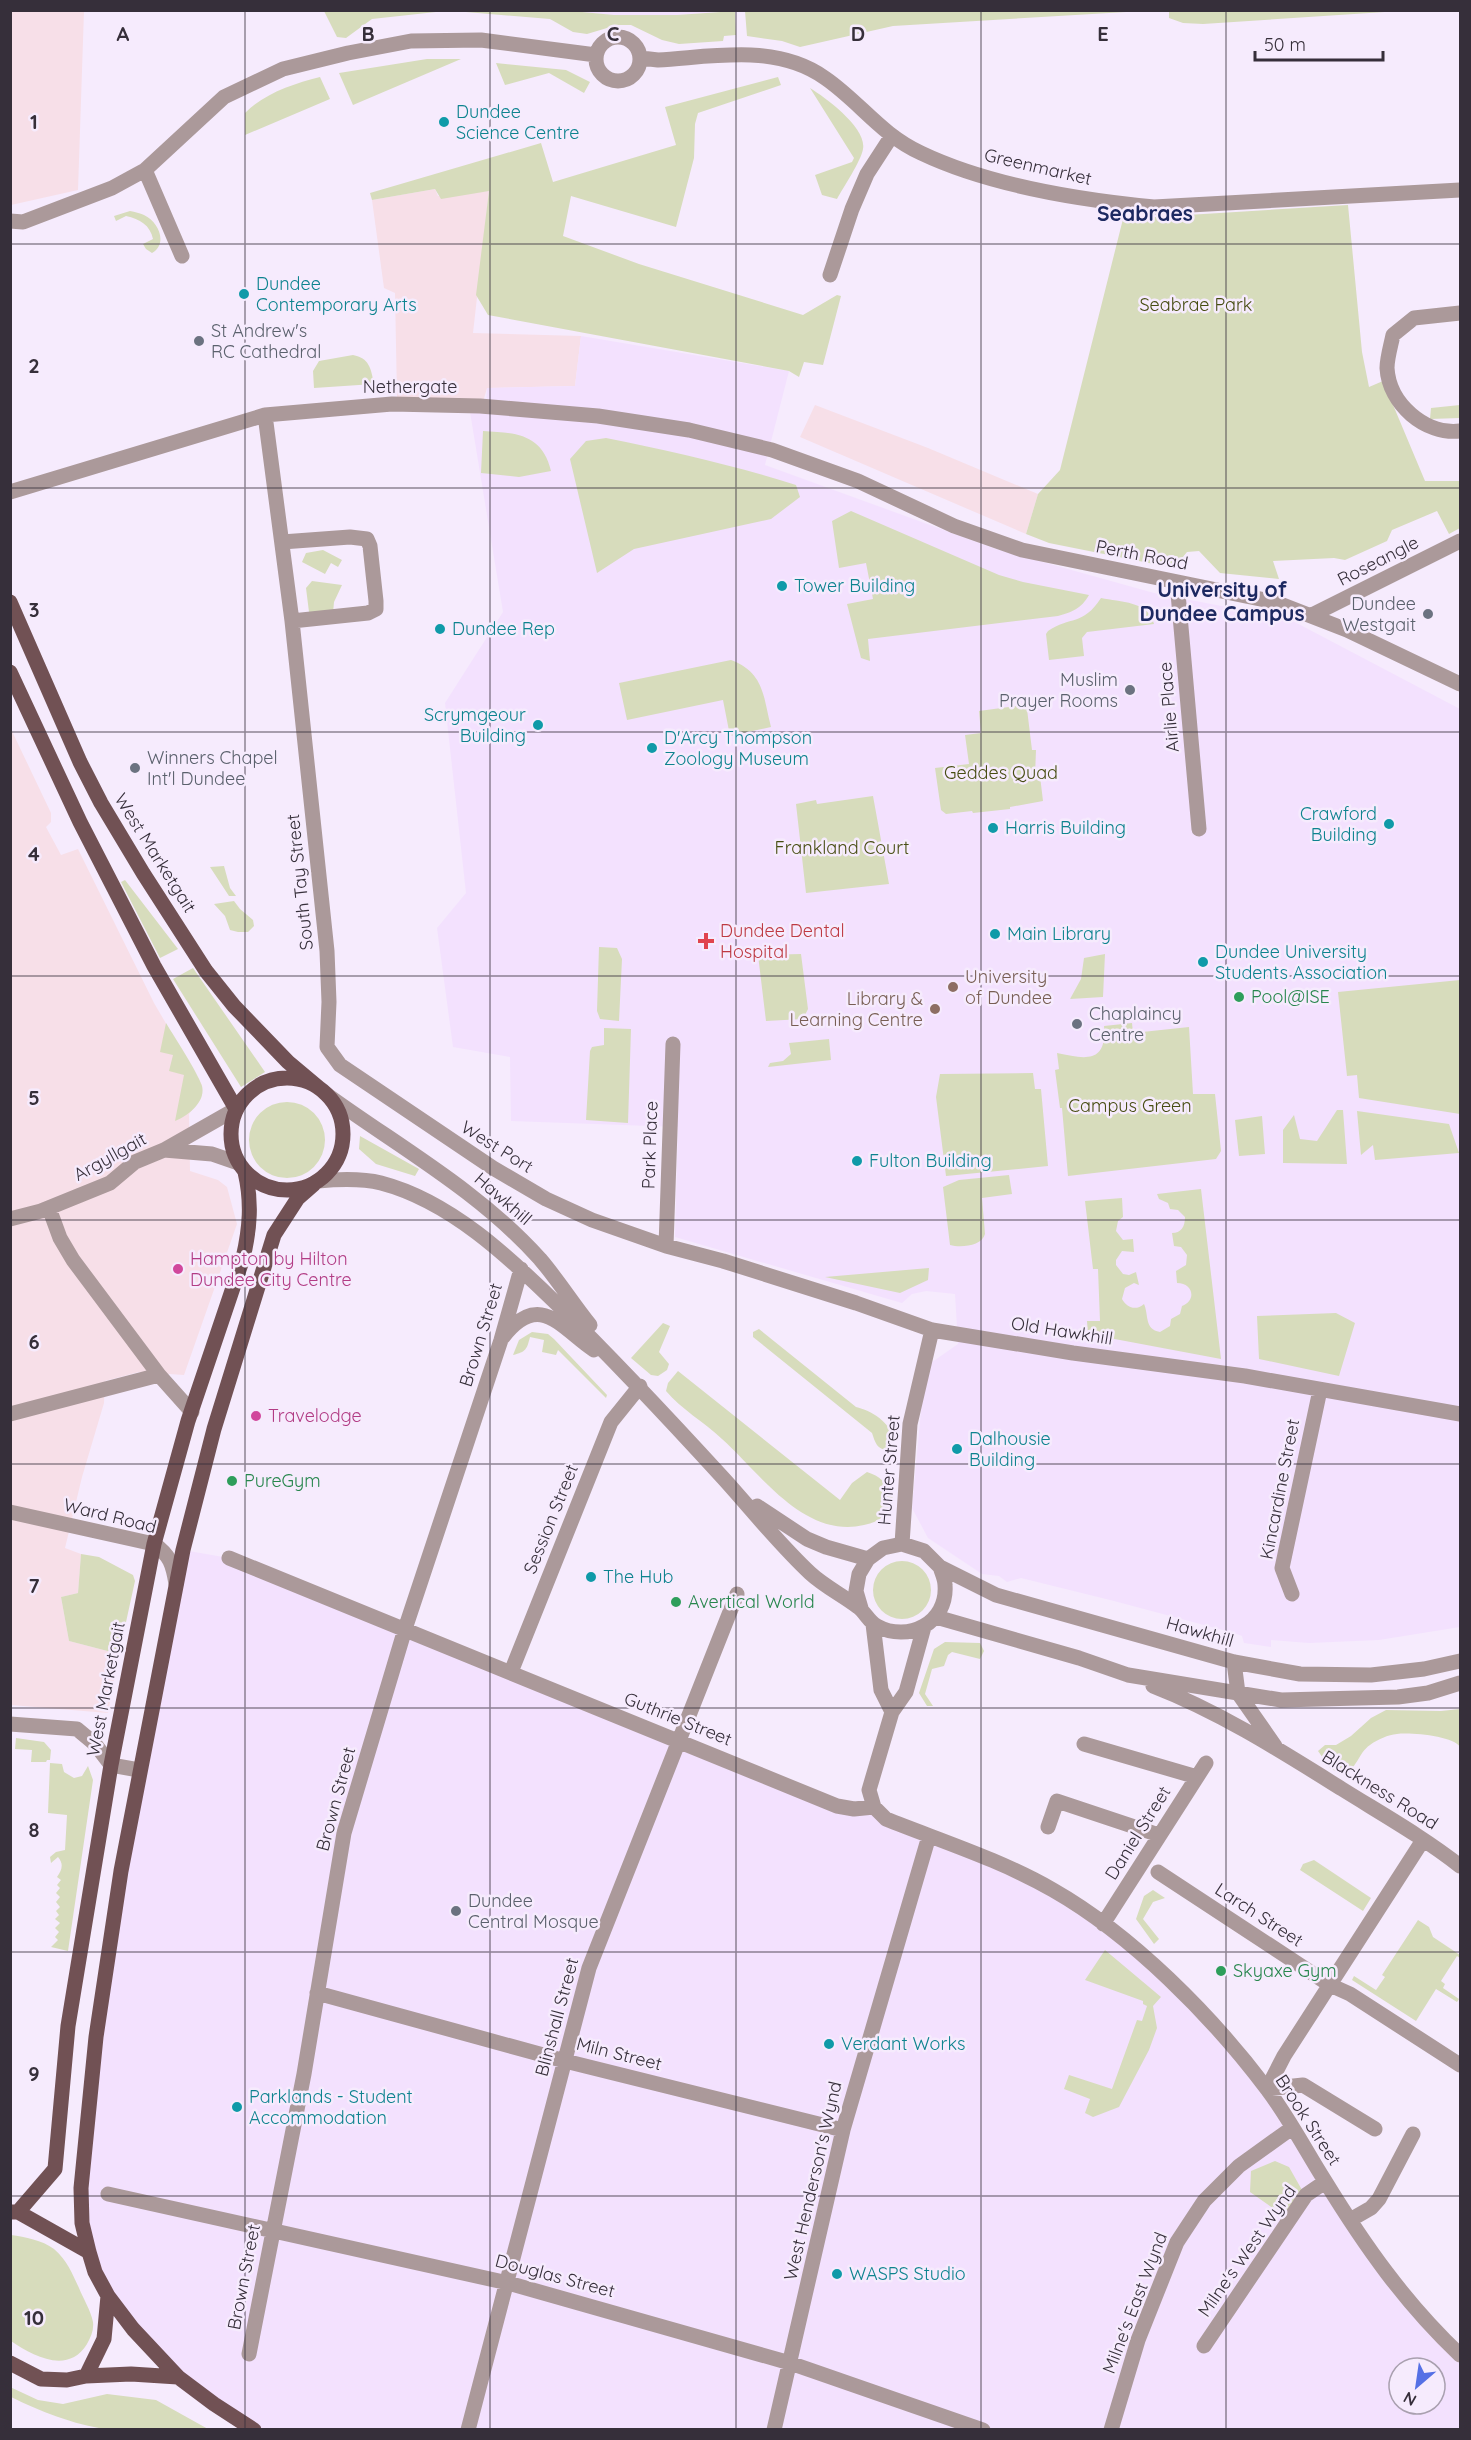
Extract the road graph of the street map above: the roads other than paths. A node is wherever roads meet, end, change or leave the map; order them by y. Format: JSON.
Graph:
{"nodes":[{"id":1,"x":596,"y":55,"type":"junction"},
{"id":2,"x":641,"y":58,"type":"junction"},
{"id":3,"x":891,"y":137,"type":"junction"},
{"id":4,"x":145,"y":170,"type":"junction"},
{"id":5,"x":1461,"y":190,"type":"edge"},
{"id":6,"x":10,"y":221,"type":"edge"},
{"id":7,"x":182,"y":256,"type":"dead end"},
{"id":8,"x":830,"y":275,"type":"dead end"},
{"id":9,"x":1461,"y":313,"type":"edge"},
{"id":10,"x":265,"y":416,"type":"junction"},
{"id":11,"x":1461,"y":431,"type":"edge"},
{"id":12,"x":816,"y":464,"type":"joint"},
{"id":13,"x":10,"y":492,"type":"edge"},
{"id":14,"x":1461,"y":541,"type":"edge"},
{"id":15,"x":282,"y":542,"type":"junction"},
{"id":16,"x":1177,"y":582,"type":"junction"},
{"id":17,"x":10,"y":602,"type":"edge"},
{"id":18,"x":1312,"y":615,"type":"junction"},
{"id":19,"x":292,"y":621,"type":"junction"},
{"id":20,"x":10,"y":672,"type":"edge"},
{"id":21,"x":1461,"y":684,"type":"edge"},
{"id":22,"x":1199,"y":829,"type":"dead end"},
{"id":23,"x":673,"y":1044,"type":"dead end"},
{"id":24,"x":327,"y":1047,"type":"joint"},
{"id":25,"x":323,"y":1091,"type":"junction"},
{"id":26,"x":236,"y":1109,"type":"junction"},
{"id":27,"x":164,"y":1150,"type":"junction"},
{"id":28,"x":242,"y":1167,"type":"junction"},
{"id":29,"x":316,"y":1183,"type":"junction"},
{"id":30,"x":45,"y":1209,"type":"junction"},
{"id":31,"x":10,"y":1219,"type":"edge"},
{"id":32,"x":666,"y":1246,"type":"junction"},
{"id":33,"x":521,"y":1269,"type":"junction"},
{"id":34,"x":932,"y":1330,"type":"junction"},
{"id":35,"x":501,"y":1340,"type":"junction"},
{"id":36,"x":622,"y":1368,"type":"junction"},
{"id":37,"x":159,"y":1375,"type":"junction"},
{"id":38,"x":640,"y":1386,"type":"junction"},
{"id":39,"x":1320,"y":1390,"type":"junction"},
{"id":40,"x":192,"y":1412,"type":"junction"},
{"id":41,"x":10,"y":1414,"type":"edge"},
{"id":42,"x":1461,"y":1414,"type":"edge"},
{"id":43,"x":737,"y":1493,"type":"junction"},
{"id":44,"x":10,"y":1512,"type":"edge"},
{"id":45,"x":154,"y":1544,"type":"junction"},
{"id":46,"x":902,"y":1544,"type":"junction"},
{"id":47,"x":229,"y":1558,"type":"dead end"},
{"id":48,"x":868,"y":1558,"type":"junction"},
{"id":49,"x":940,"y":1567,"type":"junction"},
{"id":50,"x":177,"y":1584,"type":"junction"},
{"id":51,"x":737,"y":1594,"type":"dead end"},
{"id":52,"x":1292,"y":1594,"type":"dead end"},
{"id":53,"x":861,"y":1608,"type":"junction"},
{"id":54,"x":930,"y":1622,"type":"junction"},
{"id":55,"x":873,"y":1624,"type":"junction"},
{"id":56,"x":405,"y":1629,"type":"junction"},
{"id":57,"x":1461,"y":1660,"type":"edge"},
{"id":58,"x":1234,"y":1662,"type":"junction"},
{"id":59,"x":512,"y":1672,"type":"junction"},
{"id":60,"x":1128,"y":1676,"type":"junction"},
{"id":61,"x":1461,"y":1683,"type":"edge"},
{"id":62,"x":1238,"y":1693,"type":"junction"},
{"id":63,"x":892,"y":1712,"type":"junction"},
{"id":64,"x":14,"y":1722,"type":"edge"},
{"id":65,"x":679,"y":1740,"type":"junction"},
{"id":66,"x":1084,"y":1744,"type":"dead end"},
{"id":67,"x":1277,"y":1749,"type":"junction"},
{"id":68,"x":1206,"y":1763,"type":"dead end"},
{"id":69,"x":111,"y":1765,"type":"junction"},
{"id":70,"x":140,"y":1770,"type":"junction"},
{"id":71,"x":1197,"y":1777,"type":"junction"},
{"id":72,"x":874,"y":1807,"type":"junction"},
{"id":73,"x":1048,"y":1827,"type":"dead end"},
{"id":74,"x":1159,"y":1835,"type":"junction"},
{"id":75,"x":929,"y":1836,"type":"junction"},
{"id":76,"x":1423,"y":1840,"type":"junction"},
{"id":77,"x":1461,"y":1866,"type":"edge"},
{"id":78,"x":1158,"y":1872,"type":"dead end"},
{"id":79,"x":1103,"y":1924,"type":"junction"},
{"id":80,"x":1330,"y":1984,"type":"junction"},
{"id":81,"x":317,"y":1993,"type":"junction"},
{"id":82,"x":565,"y":2061,"type":"junction"},
{"id":83,"x":1461,"y":2065,"type":"edge"},
{"id":84,"x":1267,"y":2089,"type":"junction"},
{"id":85,"x":1292,"y":2128,"type":"junction"},
{"id":86,"x":1375,"y":2129,"type":"dead end"},
{"id":87,"x":843,"y":2130,"type":"junction"},
{"id":88,"x":1413,"y":2134,"type":"dead end"},
{"id":89,"x":1325,"y":2182,"type":"junction"},
{"id":90,"x":108,"y":2194,"type":"dead end"},
{"id":91,"x":14,"y":2212,"type":"edge"},
{"id":92,"x":1350,"y":2220,"type":"junction"},
{"id":93,"x":273,"y":2231,"type":"junction"},
{"id":94,"x":88,"y":2252,"type":"junction"},
{"id":95,"x":508,"y":2283,"type":"junction"},
{"id":96,"x":108,"y":2296,"type":"junction"},
{"id":97,"x":1204,"y":2346,"type":"dead end"},
{"id":98,"x":249,"y":2354,"type":"dead end"},
{"id":99,"x":1460,"y":2355,"type":"edge"},
{"id":100,"x":10,"y":2363,"type":"edge"},
{"id":101,"x":790,"y":2363,"type":"junction"},
{"id":102,"x":86,"y":2376,"type":"junction"},
{"id":103,"x":178,"y":2377,"type":"junction"},
{"id":104,"x":254,"y":2430,"type":"edge"},
{"id":105,"x":468,"y":2430,"type":"edge"},
{"id":106,"x":774,"y":2430,"type":"edge"},
{"id":107,"x":983,"y":2430,"type":"edge"},
{"id":108,"x":1111,"y":2430,"type":"edge"}],
"edges":[{"from":1,"to":2,"type":"street"},
{"from":1,"to":2,"type":"street"},
{"from":1,"to":4,"type":"street"},
{"from":2,"to":3,"type":"street","name":"Greenmarket"},
{"from":3,"to":5,"type":"street","name":"Greenmarket"},
{"from":3,"to":8,"type":"street"},
{"from":4,"to":6,"type":"street"},
{"from":4,"to":7,"type":"street"},
{"from":9,"to":11,"type":"street"},
{"from":10,"to":12,"type":"street","name":"Nethergate"},
{"from":10,"to":13,"type":"street","name":"Nethergate"},
{"from":10,"to":15,"type":"street"},
{"from":12,"to":16,"type":"street","name":"Perth Road"},
{"from":14,"to":18,"type":"street","name":"Roseangle"},
{"from":15,"to":19,"type":"street","name":"South Tay Street"},
{"from":15,"to":19,"type":"street"},
{"from":16,"to":18,"type":"street","name":"Perth Road"},
{"from":16,"to":22,"type":"street","name":"Airlie Place"},
{"from":17,"to":25,"type":"main road","name":"West Marketgait"},
{"from":18,"to":21,"type":"street","name":"Perth Road"},
{"from":19,"to":24,"type":"street","name":"South Tay Street"},
{"from":20,"to":26,"type":"main road"},
{"from":23,"to":32,"type":"street","name":"Park Place"},
{"from":24,"to":32,"type":"street","name":"West Port"},
{"from":25,"to":26,"type":"main road"},
{"from":25,"to":29,"type":"main road"},
{"from":25,"to":36,"type":"street","name":"Hawkhill"},
{"from":26,"to":27,"type":"street","name":"Argyllgait"},
{"from":26,"to":28,"type":"main road"},
{"from":27,"to":28,"type":"street","name":"Argyllgait"},
{"from":27,"to":30,"type":"street","name":"Argyllgait"},
{"from":28,"to":29,"type":"main road"},
{"from":28,"to":40,"type":"main road","name":"West Marketgait"},
{"from":29,"to":33,"type":"street","name":"Hawkhill"},
{"from":29,"to":50,"type":"main road"},
{"from":30,"to":31,"type":"street","name":"Argyllgait"},
{"from":30,"to":37,"type":"street"},
{"from":32,"to":34,"type":"street","name":"Old Hawkhill"},
{"from":33,"to":35,"type":"street","name":"Brown Street"},
{"from":33,"to":36,"type":"street","name":"Hawkhill"},
{"from":34,"to":39,"type":"street","name":"Old Hawkhill"},
{"from":34,"to":46,"type":"street","name":"Hunter Street"},
{"from":35,"to":36,"type":"street"},
{"from":35,"to":56,"type":"street","name":"Brown Street"},
{"from":36,"to":38,"type":"street","name":"Hawkhill"},
{"from":37,"to":40,"type":"street"},
{"from":37,"to":41,"type":"street"},
{"from":38,"to":43,"type":"street","name":"Hawkhill"},
{"from":38,"to":59,"type":"street","name":"Session Street"},
{"from":39,"to":42,"type":"street","name":"Old Hawkhill"},
{"from":39,"to":52,"type":"street","name":"Kincardine Street"},
{"from":40,"to":45,"type":"main road","name":"West Marketgait"},
{"from":43,"to":48,"type":"street","name":"Hawkhill"},
{"from":43,"to":53,"type":"street","name":"Hawkhill"},
{"from":44,"to":45,"type":"street","name":"Ward Road"},
{"from":45,"to":50,"type":"street","name":"Ward Road"},
{"from":45,"to":69,"type":"main road","name":"West Marketgait"},
{"from":46,"to":48,"type":"street"},
{"from":46,"to":49,"type":"street","name":"Hawkhill"},
{"from":47,"to":56,"type":"street","name":"Guthrie Street"},
{"from":48,"to":53,"type":"street"},
{"from":49,"to":54,"type":"street"},
{"from":49,"to":58,"type":"street","name":"Hawkhill"},
{"from":50,"to":70,"type":"main road"},
{"from":51,"to":65,"type":"street","name":"Blinshall Street"},
{"from":53,"to":55,"type":"street","name":"Hawkhill"},
{"from":54,"to":55,"type":"street"},
{"from":54,"to":60,"type":"street"},
{"from":54,"to":63,"type":"street"},
{"from":55,"to":63,"type":"street"},
{"from":56,"to":59,"type":"street","name":"Guthrie Street"},
{"from":56,"to":81,"type":"street","name":"Brown Street"},
{"from":57,"to":58,"type":"street","name":"Hawkhill"},
{"from":58,"to":62,"type":"street","name":"Blackness Road"},
{"from":59,"to":65,"type":"street","name":"Guthrie Street"},
{"from":60,"to":62,"type":"street"},
{"from":60,"to":67,"type":"street","name":"Blackness Road"},
{"from":61,"to":62,"type":"street"},
{"from":62,"to":67,"type":"street","name":"Blackness Road"},
{"from":63,"to":72,"type":"street"},
{"from":64,"to":69,"type":"street"},
{"from":65,"to":72,"type":"street","name":"Guthrie Street"},
{"from":65,"to":82,"type":"street","name":"Blinshall Street"},
{"from":66,"to":71,"type":"street"},
{"from":67,"to":76,"type":"street","name":"Blackness Road"},
{"from":68,"to":71,"type":"street","name":"Daniel Street"},
{"from":69,"to":70,"type":"street"},
{"from":69,"to":91,"type":"main road","name":"West Marketgait"},
{"from":70,"to":94,"type":"main road"},
{"from":71,"to":74,"type":"street","name":"Daniel Street"},
{"from":72,"to":75,"type":"street"},
{"from":73,"to":74,"type":"street"},
{"from":74,"to":79,"type":"street","name":"Daniel Street"},
{"from":75,"to":79,"type":"street"},
{"from":75,"to":87,"type":"street","name":"West Henderson's Wynd"},
{"from":76,"to":77,"type":"street","name":"Blackness Road"},
{"from":76,"to":80,"type":"street"},
{"from":78,"to":80,"type":"street","name":"Larch Street"},
{"from":79,"to":84,"type":"street","name":"Brook Street"},
{"from":80,"to":83,"type":"street","name":"Larch Street"},
{"from":80,"to":84,"type":"street"},
{"from":81,"to":82,"type":"street","name":"Miln Street"},
{"from":81,"to":93,"type":"street","name":"Brown Street"},
{"from":82,"to":87,"type":"street","name":"Miln Street"},
{"from":82,"to":95,"type":"street","name":"Blinshall Street"},
{"from":84,"to":85,"type":"street","name":"Brook Street"},
{"from":84,"to":86,"type":"street"},
{"from":85,"to":89,"type":"street","name":"Brook Street"},
{"from":85,"to":108,"type":"street","name":"Milne's East Wynd"},
{"from":87,"to":101,"type":"street","name":"West Henderson's Wynd"},
{"from":88,"to":92,"type":"street"},
{"from":89,"to":92,"type":"street","name":"Brook Street"},
{"from":89,"to":97,"type":"street","name":"Milne's West Wynd"},
{"from":90,"to":93,"type":"street","name":"Douglas Street"},
{"from":91,"to":94,"type":"main road"},
{"from":92,"to":99,"type":"street","name":"Brook Street"},
{"from":93,"to":95,"type":"street","name":"Douglas Street"},
{"from":93,"to":98,"type":"street","name":"Brown Street"},
{"from":94,"to":96,"type":"main road"},
{"from":95,"to":101,"type":"street","name":"Douglas Street"},
{"from":95,"to":105,"type":"street","name":"Blinshall Street"},
{"from":96,"to":102,"type":"main road"},
{"from":96,"to":103,"type":"main road"},
{"from":100,"to":102,"type":"main road"},
{"from":101,"to":106,"type":"street","name":"West Henderson's Wynd"},
{"from":101,"to":107,"type":"street","name":"Douglas Street"},
{"from":102,"to":103,"type":"main road"},
{"from":103,"to":104,"type":"main road"}]}
